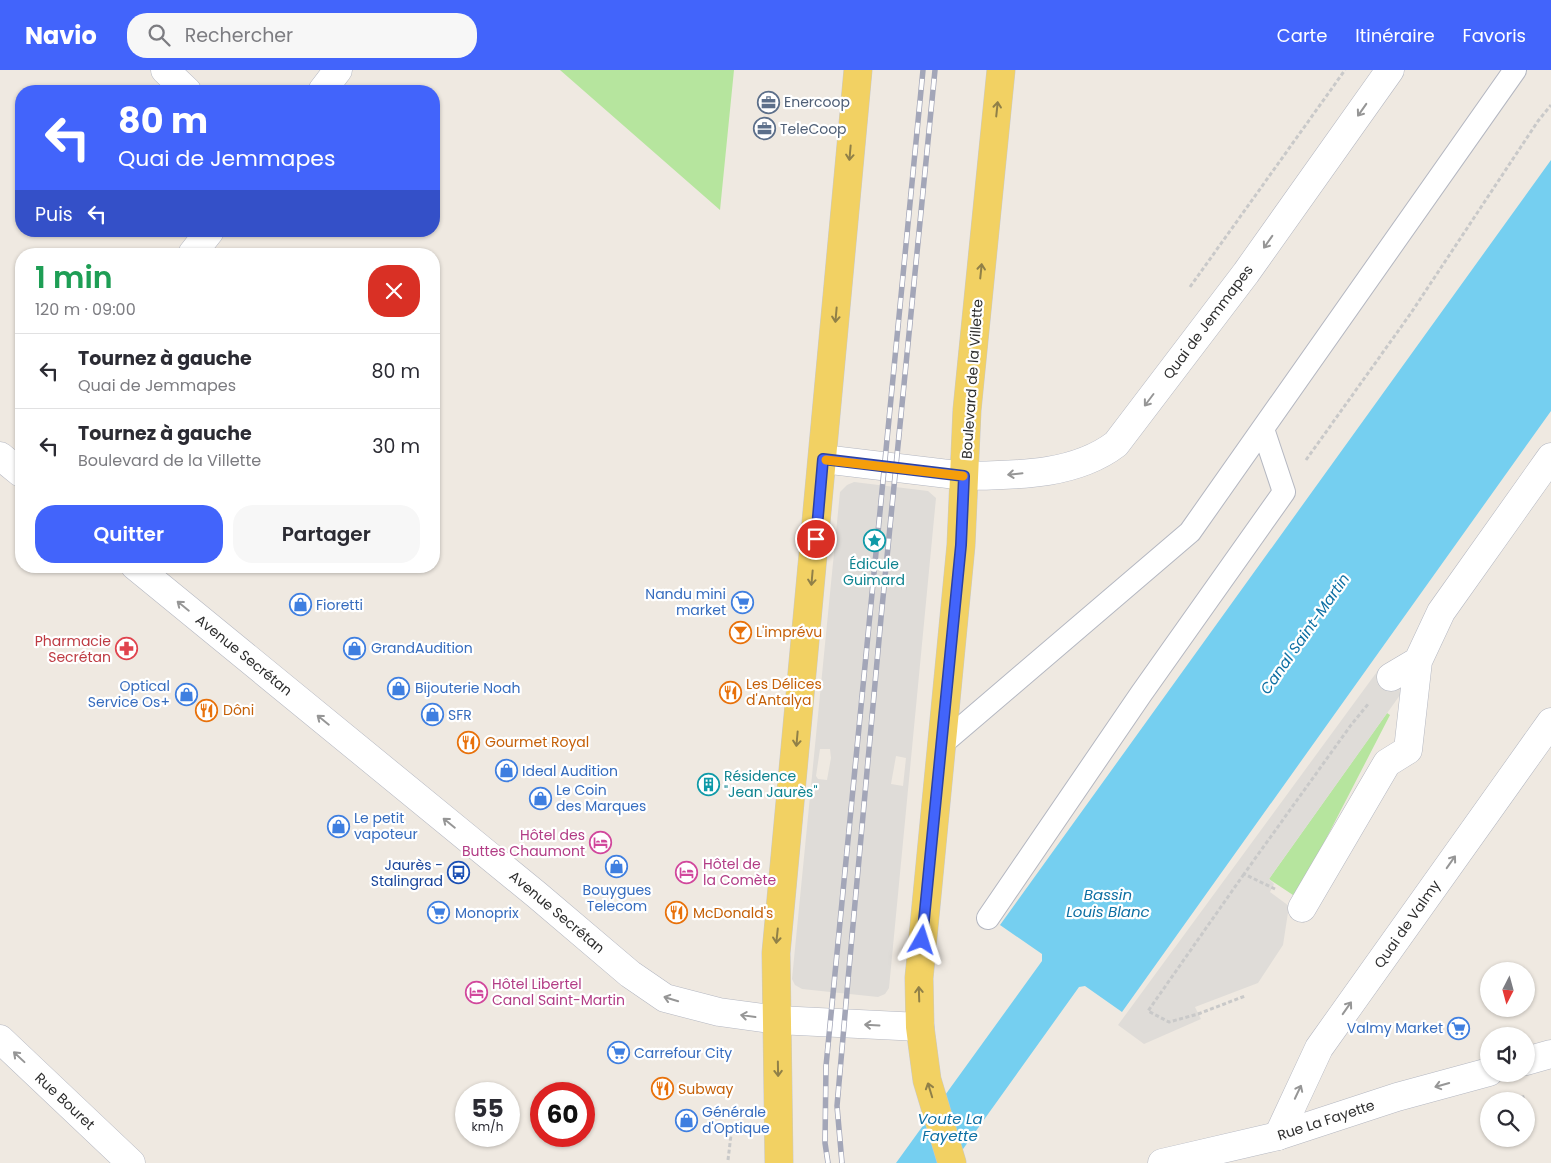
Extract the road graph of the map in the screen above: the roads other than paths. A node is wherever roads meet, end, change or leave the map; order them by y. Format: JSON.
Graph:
{"nodes":[{"id":1,"x":165,"y":70,"type":"edge"},
{"id":2,"x":338,"y":70,"type":"edge"},
{"id":3,"x":858,"y":70,"type":"edge"},
{"id":4,"x":1000,"y":70,"type":"edge"},
{"id":5,"x":1390,"y":70,"type":"edge"},
{"id":6,"x":1515,"y":70,"type":"edge"},
{"id":7,"x":181,"y":85,"type":"edge"},
{"id":8,"x":327,"y":85,"type":"edge"},
{"id":9,"x":205,"y":237,"type":"edge"},
{"id":10,"x":197,"y":248,"type":"edge"},
{"id":11,"x":1263,"y":429,"type":"junction"},
{"id":12,"x":1551,"y":457,"type":"edge"},
{"id":13,"x":823,"y":459,"type":"junction"},
{"id":14,"x":964,"y":476,"type":"junction"},
{"id":15,"x":144,"y":573,"type":"edge"},
{"id":16,"x":1418,"y":661,"type":"junction"},
{"id":17,"x":1391,"y":677,"type":"road end"},
{"id":18,"x":1551,"y":722,"type":"edge"},
{"id":19,"x":942,"y":744,"type":"junction"},
{"id":20,"x":1302,"y":908,"type":"dead end"},
{"id":21,"x":988,"y":918,"type":"dead end"},
{"id":22,"x":777,"y":1020,"type":"junction"},
{"id":23,"x":920,"y":1027,"type":"junction"},
{"id":24,"x":0,"y":1039,"type":"edge"},
{"id":25,"x":1551,"y":1054,"type":"edge"},
{"id":26,"x":1535,"y":1058,"type":"edge"},
{"id":27,"x":1480,"y":1074,"type":"edge"},
{"id":28,"x":1278,"y":1136,"type":"junction"},
{"id":29,"x":131,"y":1163,"type":"edge"},
{"id":30,"x":779,"y":1163,"type":"edge"},
{"id":31,"x":952,"y":1163,"type":"edge"},
{"id":32,"x":1162,"y":1163,"type":"edge"}],
"edges":[{"from":1,"to":7,"type":"street"},
{"from":2,"to":8,"type":"street"},
{"from":3,"to":13,"type":"main road","one_way":true},
{"from":14,"to":4,"type":"main road","name":"Boulevard de la Villette","one_way":true},
{"from":5,"to":14,"type":"street","name":"Quai de Jemmapes","one_way":true},
{"from":6,"to":11,"type":"lane"},
{"from":9,"to":10,"type":"street"},
{"from":11,"to":19,"type":"lane"},
{"from":11,"to":21,"type":"lane"},
{"from":12,"to":16,"type":"street"},
{"from":13,"to":14,"type":"street","name":"Quai de Jemmapes"},
{"from":13,"to":22,"type":"main road","one_way":true},
{"from":14,"to":19,"type":"main road","name":"Boulevard de la Villette"},
{"from":22,"to":15,"type":"street","name":"Avenue Secrétan","one_way":true},
{"from":16,"to":17,"type":"street"},
{"from":16,"to":20,"type":"street"},
{"from":28,"to":18,"type":"street","name":"Quai de Valmy","one_way":true},
{"from":23,"to":19,"type":"main road","name":"Boulevard de la Villette","one_way":true},
{"from":23,"to":22,"type":"street","name":"Avenue Secrétan","one_way":true},
{"from":22,"to":30,"type":"main road","one_way":true},
{"from":31,"to":23,"type":"main road","name":"Boulevard de la Villette","one_way":true},
{"from":29,"to":24,"type":"street","name":"Rue Bouret","one_way":true},
{"from":25,"to":26,"type":"street"},
{"from":27,"to":28,"type":"street","name":"Rue La Fayette","one_way":true},
{"from":28,"to":32,"type":"street","name":"Rue La Fayette"}]}
